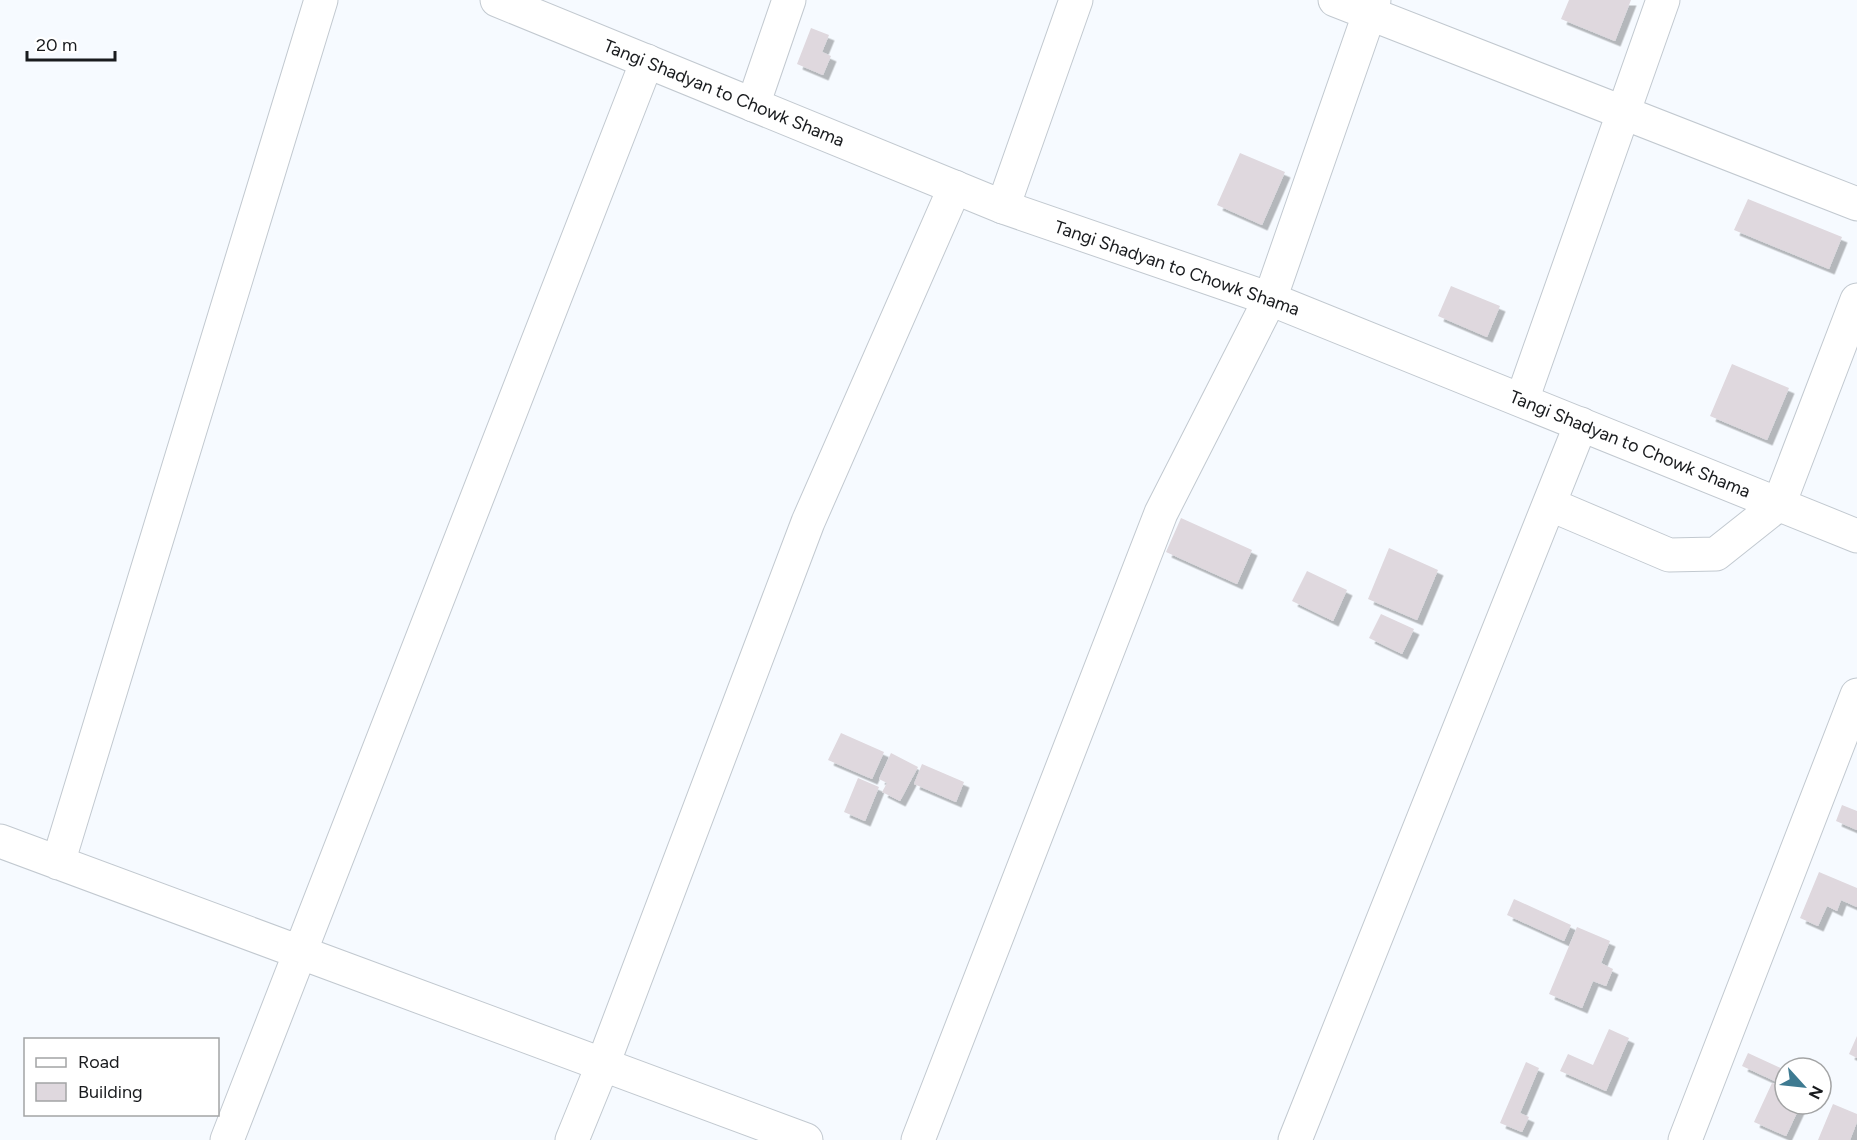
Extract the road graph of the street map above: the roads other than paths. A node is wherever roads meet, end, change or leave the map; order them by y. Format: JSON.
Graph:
{"nodes":[{"id":1,"x":321,"y":0,"type":"edge"},
{"id":2,"x":498,"y":0,"type":"edge"},
{"id":3,"x":789,"y":0,"type":"edge"},
{"id":4,"x":1077,"y":0,"type":"edge"},
{"id":5,"x":1335,"y":0,"type":"edge"},
{"id":6,"x":1663,"y":0,"type":"edge"},
{"id":7,"x":1371,"y":7,"type":"edge"},
{"id":8,"x":647,"y":62,"type":"junction"},
{"id":9,"x":753,"y":105,"type":"junction"},
{"id":10,"x":1623,"y":112,"type":"junction"},
{"id":11,"x":955,"y":187,"type":"junction"},
{"id":12,"x":1857,"y":204,"type":"edge"},
{"id":13,"x":1003,"y":207,"type":"junction"},
{"id":14,"x":1270,"y":299,"type":"junction"},
{"id":15,"x":1857,"y":300,"type":"edge"},
{"id":16,"x":1522,"y":400,"type":"junction"},
{"id":17,"x":1581,"y":424,"type":"junction"},
{"id":18,"x":1549,"y":504,"type":"junction"},
{"id":19,"x":1779,"y":504,"type":"junction"},
{"id":20,"x":1857,"y":536,"type":"edge"},
{"id":21,"x":1857,"y":695,"type":"edge"},
{"id":22,"x":2,"y":850,"type":"edge"},
{"id":23,"x":58,"y":863,"type":"junction"},
{"id":24,"x":300,"y":953,"type":"junction"},
{"id":25,"x":603,"y":1064,"type":"junction"},
{"id":26,"x":227,"y":1140,"type":"edge"},
{"id":27,"x":572,"y":1140,"type":"edge"},
{"id":28,"x":806,"y":1140,"type":"edge"},
{"id":29,"x":918,"y":1140,"type":"edge"},
{"id":30,"x":1295,"y":1140,"type":"edge"},
{"id":31,"x":1685,"y":1140,"type":"edge"}],
"edges":[{"from":1,"to":23,"type":"street"},
{"from":2,"to":8,"type":"street","name":"Tangi Shadyan to Chowk Shama"},
{"from":3,"to":9,"type":"street"},
{"from":4,"to":13,"type":"street"},
{"from":5,"to":7,"type":"street"},
{"from":6,"to":10,"type":"street"},
{"from":7,"to":10,"type":"street"},
{"from":7,"to":14,"type":"street"},
{"from":8,"to":9,"type":"street","name":"Tangi Shadyan to Chowk Shama"},
{"from":8,"to":24,"type":"street"},
{"from":9,"to":11,"type":"street","name":"Tangi Shadyan to Chowk Shama"},
{"from":10,"to":12,"type":"street"},
{"from":10,"to":16,"type":"street"},
{"from":11,"to":13,"type":"street","name":"Tangi Shadyan to Chowk Shama"},
{"from":11,"to":25,"type":"street"},
{"from":13,"to":14,"type":"street","name":"Tangi Shadyan to Chowk Shama"},
{"from":14,"to":16,"type":"street","name":"Tangi Shadyan to Chowk Shama"},
{"from":14,"to":29,"type":"street"},
{"from":15,"to":19,"type":"street"},
{"from":16,"to":17,"type":"street","name":"Tangi Shadyan to Chowk Shama"},
{"from":17,"to":18,"type":"street"},
{"from":17,"to":19,"type":"street","name":"Tangi Shadyan to Chowk Shama"},
{"from":18,"to":19,"type":"street"},
{"from":18,"to":30,"type":"street"},
{"from":19,"to":20,"type":"street","name":"Tangi Shadyan to Chowk Shama"},
{"from":21,"to":31,"type":"street"},
{"from":22,"to":23,"type":"street"},
{"from":23,"to":24,"type":"street"},
{"from":24,"to":25,"type":"street"},
{"from":24,"to":26,"type":"street"},
{"from":25,"to":27,"type":"street"},
{"from":25,"to":28,"type":"street"}]}
